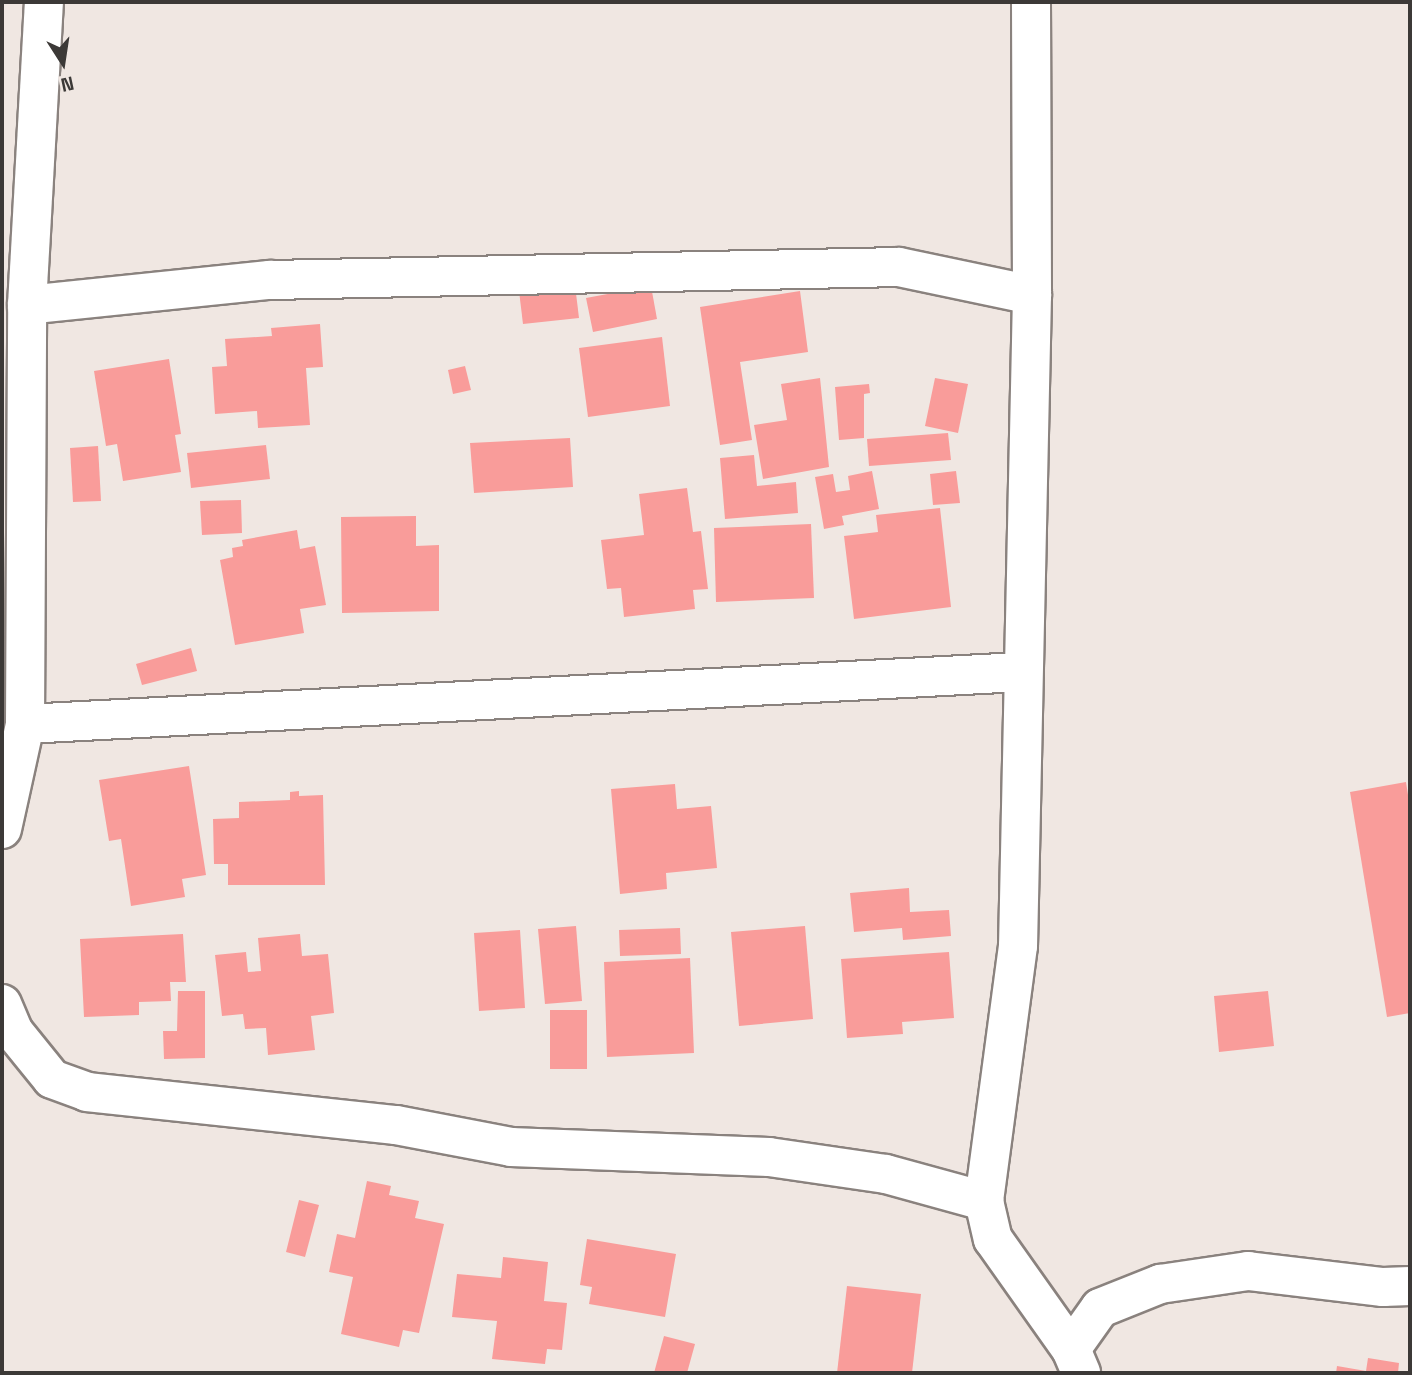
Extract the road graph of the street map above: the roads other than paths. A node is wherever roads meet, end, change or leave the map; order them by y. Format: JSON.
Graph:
{"nodes":[{"id":1,"x":44,"y":2,"type":"edge"},
{"id":2,"x":1031,"y":2,"type":"edge"},
{"id":3,"x":1032,"y":295,"type":"junction"},
{"id":4,"x":27,"y":305,"type":"junction"},
{"id":5,"x":1021,"y":672,"type":"junction"},
{"id":6,"x":25,"y":724,"type":"junction"},
{"id":7,"x":2,"y":829,"type":"edge"},
{"id":8,"x":2,"y":1004,"type":"edge"},
{"id":9,"x":984,"y":1201,"type":"junction"},
{"id":10,"x":1410,"y":1286,"type":"edge"},
{"id":11,"x":1076,"y":1361,"type":"edge"}],
"edges":[{"from":1,"to":4,"type":"street"},
{"from":2,"to":3,"type":"street"},
{"from":3,"to":4,"type":"street"},
{"from":3,"to":5,"type":"street"},
{"from":4,"to":6,"type":"street"},
{"from":5,"to":6,"type":"street"},
{"from":5,"to":9,"type":"street"},
{"from":6,"to":7,"type":"street"},
{"from":8,"to":9,"type":"street"},
{"from":9,"to":11,"type":"street"},
{"from":10,"to":11,"type":"street"}]}
